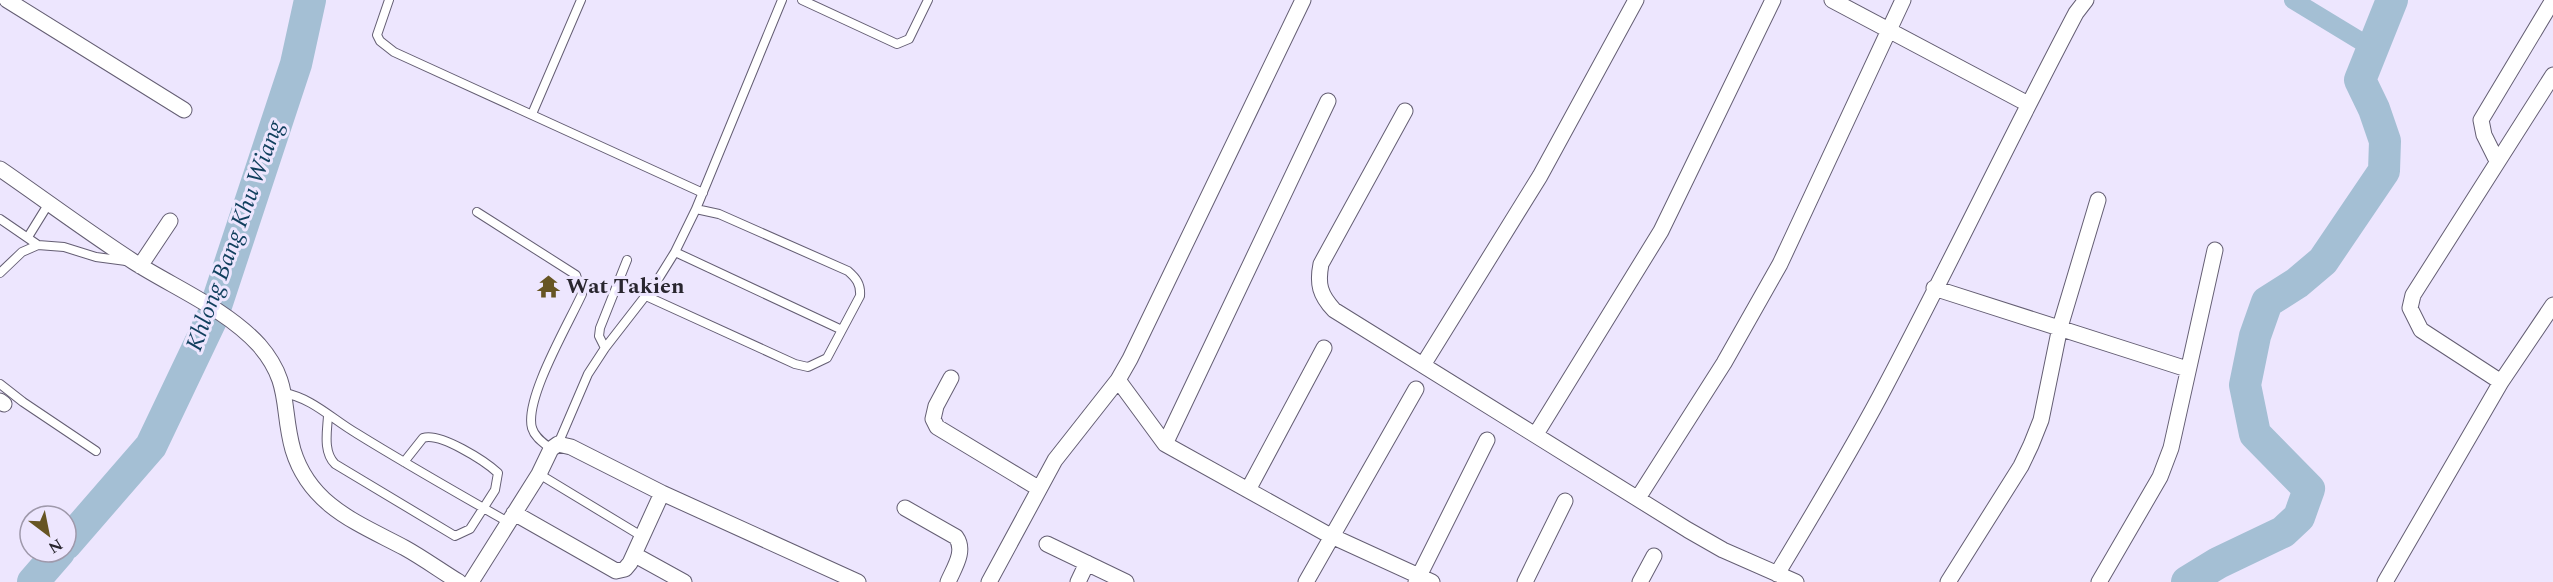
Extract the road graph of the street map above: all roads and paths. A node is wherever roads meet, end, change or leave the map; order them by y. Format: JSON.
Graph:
{"nodes":[{"id":1,"x":7,"y":0,"type":"edge"},
{"id":2,"x":388,"y":0,"type":"edge"},
{"id":3,"x":581,"y":0,"type":"edge"},
{"id":4,"x":782,"y":0,"type":"edge"},
{"id":5,"x":802,"y":0,"type":"edge"},
{"id":6,"x":928,"y":0,"type":"edge"},
{"id":7,"x":1303,"y":0,"type":"edge"},
{"id":8,"x":1636,"y":0,"type":"edge"},
{"id":9,"x":1773,"y":0,"type":"edge"},
{"id":10,"x":1832,"y":0,"type":"edge"},
{"id":11,"x":1904,"y":0,"type":"edge"},
{"id":12,"x":2086,"y":0,"type":"edge"},
{"id":13,"x":2553,"y":0,"type":"edge"},
{"id":14,"x":1891,"y":30,"type":"junction"},
{"id":15,"x":2553,"y":75,"type":"edge"},
{"id":16,"x":1328,"y":101,"type":"dead end"},
{"id":17,"x":2028,"y":104,"type":"junction"},
{"id":18,"x":184,"y":110,"type":"dead end"},
{"id":19,"x":1405,"y":111,"type":"dead end"},
{"id":20,"x":532,"y":114,"type":"junction"},
{"id":21,"x":2497,"y":161,"type":"junction"},
{"id":22,"x":0,"y":169,"type":"edge"},
{"id":23,"x":703,"y":193,"type":"junction"},
{"id":24,"x":2098,"y":200,"type":"dead end"},
{"id":25,"x":49,"y":203,"type":"junction"},
{"id":26,"x":696,"y":209,"type":"junction"},
{"id":27,"x":477,"y":212,"type":"dead end"},
{"id":28,"x":0,"y":219,"type":"edge"},
{"id":29,"x":170,"y":221,"type":"dead end"},
{"id":30,"x":28,"y":237,"type":"junction"},
{"id":31,"x":38,"y":245,"type":"junction"},
{"id":32,"x":2215,"y":250,"type":"dead end"},
{"id":33,"x":675,"y":252,"type":"junction"},
{"id":34,"x":627,"y":260,"type":"dead end"},
{"id":35,"x":137,"y":264,"type":"junction"},
{"id":36,"x":0,"y":273,"type":"edge"},
{"id":37,"x":1934,"y":288,"type":"junction"},
{"id":38,"x":646,"y":296,"type":"junction"},
{"id":39,"x":2553,"y":305,"type":"edge"},
{"id":40,"x":2060,"y":327,"type":"junction"},
{"id":41,"x":842,"y":330,"type":"junction"},
{"id":42,"x":605,"y":348,"type":"junction"},
{"id":43,"x":1324,"y":348,"type":"dead end"},
{"id":44,"x":1423,"y":365,"type":"junction"},
{"id":45,"x":2187,"y":369,"type":"junction"},
{"id":46,"x":951,"y":378,"type":"dead end"},
{"id":47,"x":1118,"y":380,"type":"junction"},
{"id":48,"x":2501,"y":382,"type":"junction"},
{"id":49,"x":0,"y":384,"type":"edge"},
{"id":50,"x":1416,"y":389,"type":"dead end"},
{"id":51,"x":284,"y":393,"type":"junction"},
{"id":52,"x":328,"y":416,"type":"junction"},
{"id":53,"x":1536,"y":434,"type":"junction"},
{"id":54,"x":1487,"y":440,"type":"dead end"},
{"id":55,"x":1165,"y":444,"type":"junction"},
{"id":56,"x":554,"y":446,"type":"junction"},
{"id":57,"x":96,"y":451,"type":"dead end"},
{"id":58,"x":404,"y":462,"type":"junction"},
{"id":59,"x":539,"y":474,"type":"junction"},
{"id":60,"x":1038,"y":488,"type":"junction"},
{"id":61,"x":1248,"y":490,"type":"junction"},
{"id":62,"x":662,"y":493,"type":"junction"},
{"id":63,"x":1638,"y":498,"type":"junction"},
{"id":64,"x":1565,"y":501,"type":"dead end"},
{"id":65,"x":482,"y":507,"type":"junction"},
{"id":66,"x":905,"y":508,"type":"dead end"},
{"id":67,"x":511,"y":518,"type":"junction"},
{"id":68,"x":643,"y":537,"type":"junction"},
{"id":69,"x":1332,"y":537,"type":"junction"},
{"id":70,"x":1047,"y":544,"type":"dead end"},
{"id":71,"x":635,"y":555,"type":"junction"},
{"id":72,"x":1654,"y":556,"type":"dead end"},
{"id":73,"x":1088,"y":563,"type":"junction"},
{"id":74,"x":1777,"y":574,"type":"junction"},
{"id":75,"x":1422,"y":580,"type":"edge"},
{"id":76,"x":459,"y":582,"type":"edge"},
{"id":77,"x":471,"y":582,"type":"edge"},
{"id":78,"x":684,"y":582,"type":"edge"},
{"id":79,"x":858,"y":582,"type":"edge"},
{"id":80,"x":948,"y":582,"type":"edge"},
{"id":81,"x":989,"y":582,"type":"edge"},
{"id":82,"x":1078,"y":582,"type":"edge"},
{"id":83,"x":1126,"y":582,"type":"edge"},
{"id":84,"x":1306,"y":582,"type":"edge"},
{"id":85,"x":1525,"y":582,"type":"edge"},
{"id":86,"x":1640,"y":582,"type":"edge"},
{"id":87,"x":1796,"y":582,"type":"edge"},
{"id":88,"x":1948,"y":582,"type":"edge"},
{"id":89,"x":2099,"y":582,"type":"edge"},
{"id":90,"x":2385,"y":582,"type":"edge"}],
"edges":[{"from":1,"to":18,"type":"street"},
{"from":2,"to":20,"type":"lane"},
{"from":3,"to":20,"type":"lane"},
{"from":4,"to":23,"type":"lane"},
{"from":5,"to":6,"type":"lane"},
{"from":7,"to":47,"type":"street"},
{"from":8,"to":44,"type":"street"},
{"from":9,"to":53,"type":"street"},
{"from":10,"to":14,"type":"street"},
{"from":11,"to":14,"type":"street"},
{"from":12,"to":17,"type":"street"},
{"from":13,"to":21,"type":"street"},
{"from":14,"to":17,"type":"street"},
{"from":14,"to":63,"type":"street"},
{"from":15,"to":21,"type":"street"},
{"from":16,"to":55,"type":"street"},
{"from":17,"to":37,"type":"street"},
{"from":19,"to":44,"type":"street"},
{"from":20,"to":23,"type":"lane"},
{"from":21,"to":48,"type":"street"},
{"from":22,"to":25,"type":"street"},
{"from":23,"to":26,"type":"lane"},
{"from":24,"to":40,"type":"street"},
{"from":25,"to":30,"type":"lane"},
{"from":25,"to":35,"type":"street"},
{"from":26,"to":33,"type":"lane"},
{"from":26,"to":41,"type":"lane"},
{"from":27,"to":56,"type":"lane"},
{"from":28,"to":30,"type":"lane"},
{"from":29,"to":35,"type":"street"},
{"from":30,"to":31,"type":"lane"},
{"from":31,"to":35,"type":"lane"},
{"from":31,"to":36,"type":"lane"},
{"from":32,"to":45,"type":"street"},
{"from":33,"to":38,"type":"lane"},
{"from":33,"to":41,"type":"lane"},
{"from":34,"to":42,"type":"lane"},
{"from":35,"to":51,"type":"street"},
{"from":37,"to":40,"type":"street"},
{"from":37,"to":74,"type":"street"},
{"from":38,"to":41,"type":"lane"},
{"from":38,"to":42,"type":"lane"},
{"from":39,"to":48,"type":"street"},
{"from":40,"to":45,"type":"street"},
{"from":40,"to":88,"type":"street"},
{"from":42,"to":56,"type":"lane"},
{"from":43,"to":61,"type":"street"},
{"from":44,"to":53,"type":"street"},
{"from":45,"to":89,"type":"street"},
{"from":46,"to":60,"type":"street"},
{"from":47,"to":55,"type":"street"},
{"from":47,"to":60,"type":"street"},
{"from":48,"to":90,"type":"street"},
{"from":49,"to":57,"type":"lane"},
{"from":50,"to":69,"type":"street"},
{"from":51,"to":52,"type":"lane"},
{"from":51,"to":76,"type":"street"},
{"from":52,"to":58,"type":"lane"},
{"from":52,"to":65,"type":"lane"},
{"from":53,"to":63,"type":"street"},
{"from":54,"to":75,"type":"street"},
{"from":55,"to":61,"type":"street"},
{"from":56,"to":59,"type":"street"},
{"from":56,"to":62,"type":"street"},
{"from":58,"to":65,"type":"lane"},
{"from":58,"to":65,"type":"lane"},
{"from":59,"to":67,"type":"street"},
{"from":59,"to":68,"type":"lane"},
{"from":60,"to":81,"type":"street"},
{"from":61,"to":69,"type":"street"},
{"from":62,"to":68,"type":"street"},
{"from":62,"to":79,"type":"street"},
{"from":63,"to":74,"type":"street"},
{"from":64,"to":85,"type":"street"},
{"from":65,"to":67,"type":"lane"},
{"from":66,"to":80,"type":"street"},
{"from":67,"to":71,"type":"street"},
{"from":67,"to":77,"type":"street"},
{"from":68,"to":71,"type":"street"},
{"from":69,"to":75,"type":"street"},
{"from":69,"to":84,"type":"street"},
{"from":70,"to":73,"type":"street"},
{"from":71,"to":78,"type":"street"},
{"from":72,"to":86,"type":"street"},
{"from":73,"to":82,"type":"street"},
{"from":73,"to":83,"type":"street"},
{"from":74,"to":87,"type":"street"}]}
